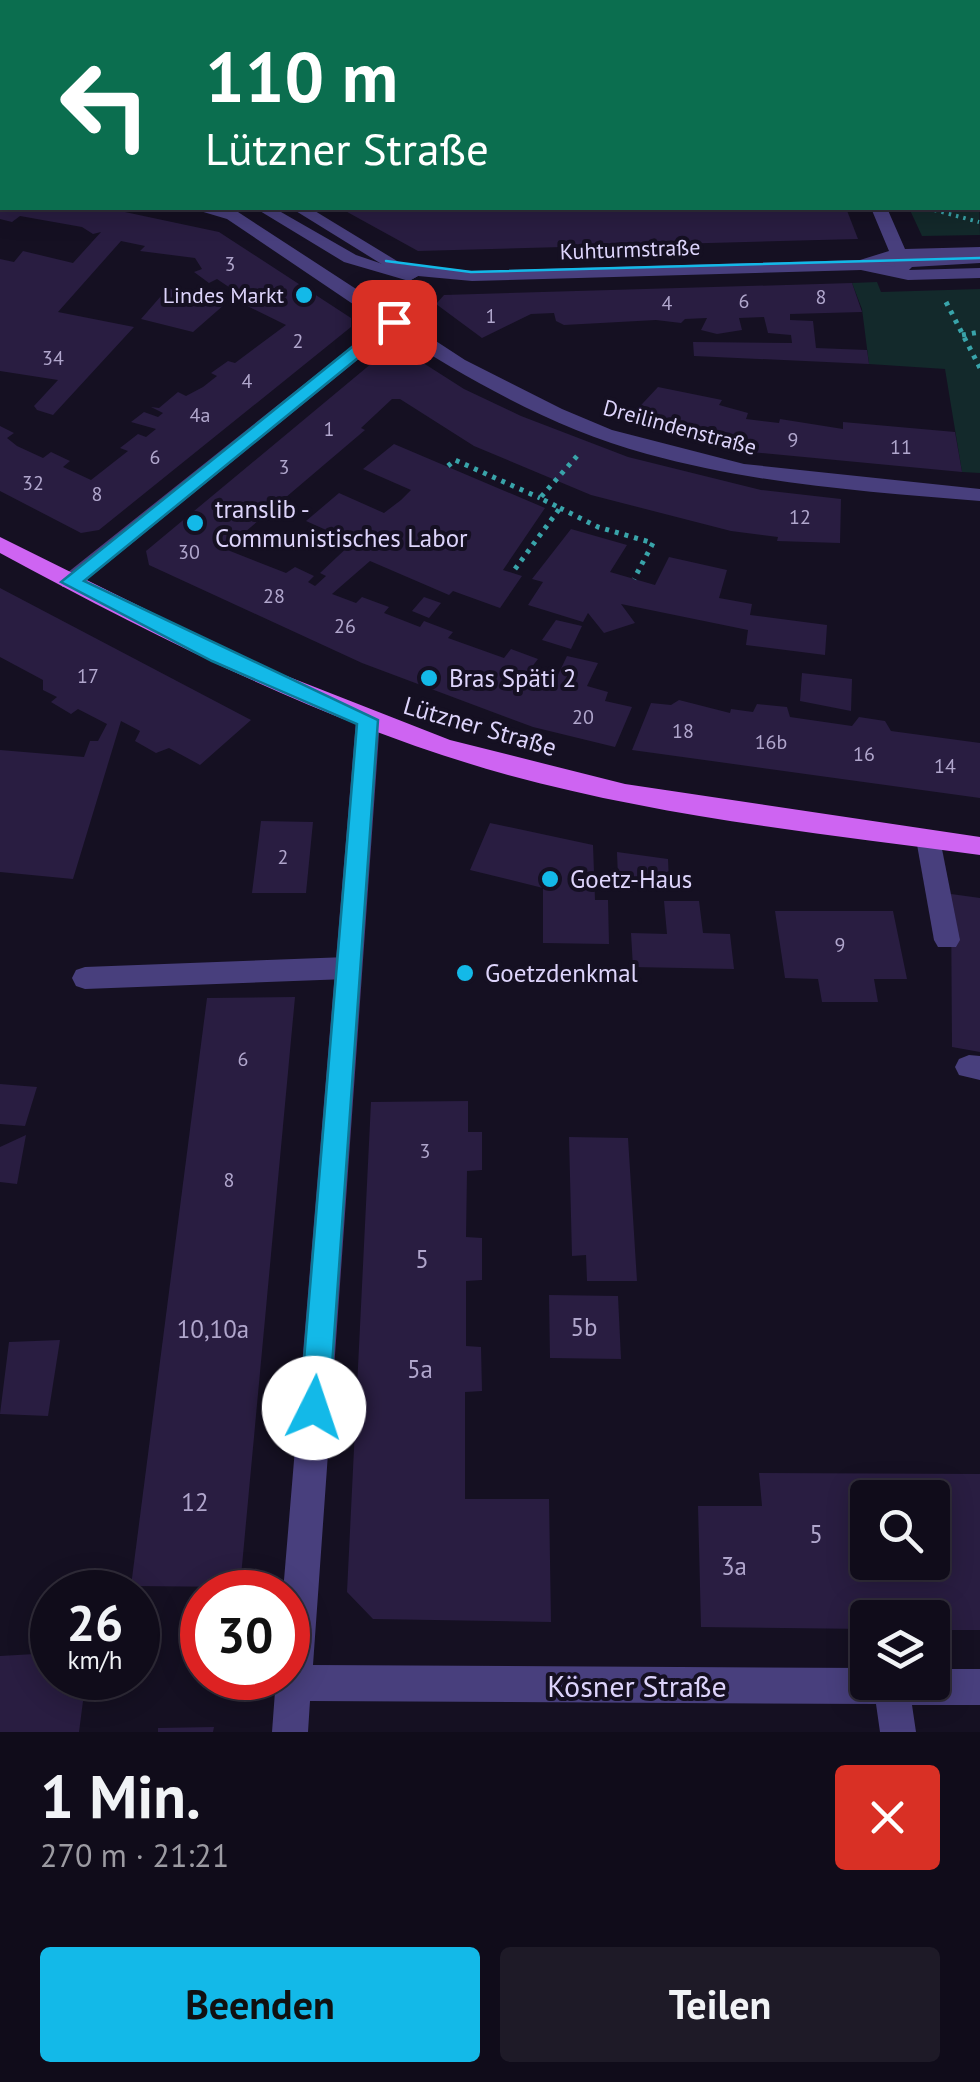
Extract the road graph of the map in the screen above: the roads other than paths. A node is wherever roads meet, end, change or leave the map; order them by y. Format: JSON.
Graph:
{"nodes":[{"id":1,"x":208,"y":210,"type":"edge"},
{"id":2,"x":266,"y":210,"type":"edge"},
{"id":3,"x":288,"y":210,"type":"edge"},
{"id":4,"x":302,"y":210,"type":"edge"},
{"id":5,"x":880,"y":210,"type":"edge"},
{"id":6,"x":980,"y":262,"type":"edge"},
{"id":7,"x":903,"y":264,"type":"junction"},
{"id":8,"x":398,"y":268,"type":"junction"},
{"id":9,"x":394,"y":322,"type":"junction"},
{"id":10,"x":980,"y":495,"type":"edge"},
{"id":11,"x":0,"y":544,"type":"edge"},
{"id":12,"x":70,"y":582,"type":"junction"},
{"id":13,"x":368,"y":720,"type":"junction"},
{"id":14,"x":928,"y":839,"type":"junction"},
{"id":15,"x":980,"y":846,"type":"edge"},
{"id":16,"x":946,"y":940,"type":"dead end"},
{"id":17,"x":347,"y":968,"type":"junction"},
{"id":18,"x":85,"y":978,"type":"dead end"},
{"id":19,"x":302,"y":1570,"type":"edge"},
{"id":20,"x":310,"y":1683,"type":"edge"},
{"id":21,"x":850,"y":1687,"type":"edge"},
{"id":22,"x":950,"y":1688,"type":"edge"},
{"id":23,"x":980,"y":1688,"type":"edge"},
{"id":24,"x":293,"y":1700,"type":"edge"},
{"id":25,"x":893,"y":1700,"type":"edge"},
{"id":26,"x":290,"y":1732,"type":"edge"},
{"id":27,"x":898,"y":1732,"type":"edge"}],
"edges":[{"from":1,"to":9,"type":"street","name":"Dreilindenstraße"},
{"from":2,"to":8,"type":"street"},
{"from":3,"to":8,"type":"street"},
{"from":4,"to":8,"type":"street"},
{"from":5,"to":7,"type":"street"},
{"from":6,"to":7,"type":"street"},
{"from":6,"to":7,"type":"street","name":"Kuhturmstraße"},
{"from":7,"to":8,"type":"street","name":"Kuhturmstraße"},
{"from":9,"to":10,"type":"street","name":"Dreilindenstraße"},
{"from":9,"to":12,"type":"street"},
{"from":11,"to":12,"type":"main road","name":"Lützner Straße"},
{"from":12,"to":13,"type":"main road","name":"Lützner Straße"},
{"from":13,"to":14,"type":"main road","name":"Lützner Straße"},
{"from":13,"to":17,"type":"street"},
{"from":14,"to":15,"type":"main road","name":"Lützner Straße"},
{"from":14,"to":16,"type":"street"},
{"from":17,"to":18,"type":"street"},
{"from":17,"to":19,"type":"street"},
{"from":20,"to":21,"type":"street","name":"Kösner Straße"},
{"from":22,"to":23,"type":"street","name":"Kösner Straße"},
{"from":24,"to":26,"type":"street"},
{"from":25,"to":27,"type":"street"}]}
